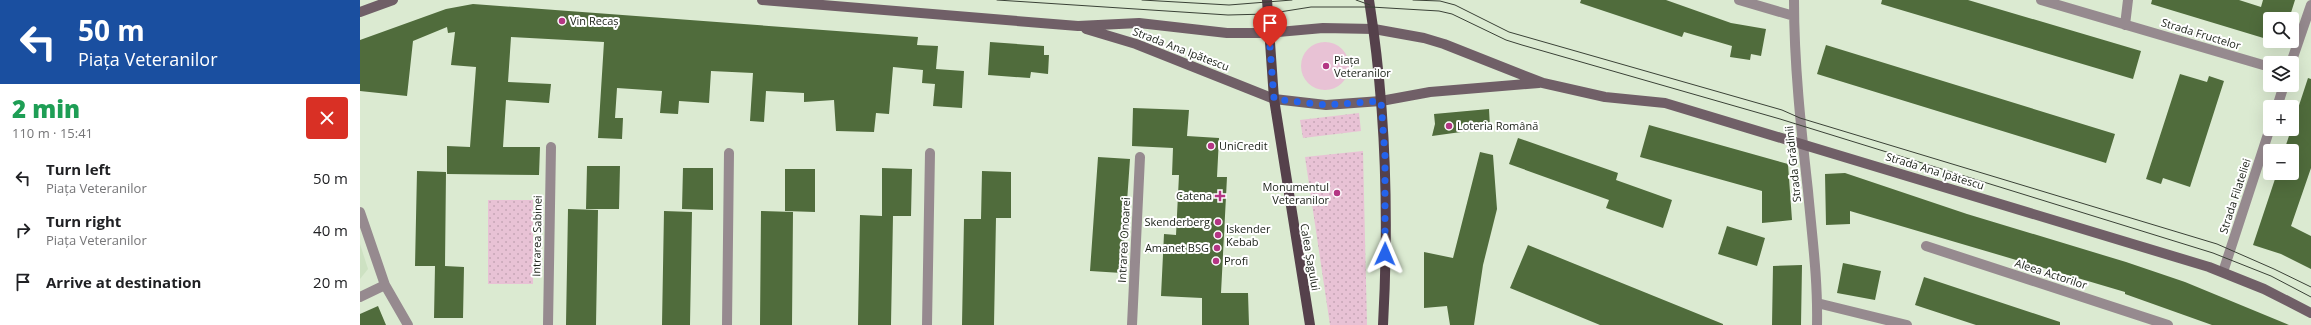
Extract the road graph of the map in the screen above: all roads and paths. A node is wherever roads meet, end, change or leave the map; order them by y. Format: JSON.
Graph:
{"nodes":[{"id":1,"x":393,"y":0,"type":"edge"},
{"id":2,"x":762,"y":0,"type":"edge"},
{"id":3,"x":1267,"y":0,"type":"edge"},
{"id":4,"x":1369,"y":0,"type":"edge"},
{"id":5,"x":1738,"y":0,"type":"edge"},
{"id":6,"x":1794,"y":0,"type":"edge"},
{"id":7,"x":2041,"y":0,"type":"edge"},
{"id":8,"x":2128,"y":0,"type":"edge"},
{"id":9,"x":2311,"y":5,"type":"edge"},
{"id":10,"x":360,"y":12,"type":"edge"},
{"id":11,"x":1794,"y":16,"type":"junction"},
{"id":12,"x":2125,"y":25,"type":"junction"},
{"id":13,"x":1078,"y":26,"type":"junction"},
{"id":14,"x":1374,"y":29,"type":"junction"},
{"id":15,"x":1268,"y":33,"type":"junction"},
{"id":16,"x":2294,"y":56,"type":"edge"},
{"id":17,"x":2263,"y":65,"type":"edge"},
{"id":18,"x":1543,"y":83,"type":"junction"},
{"id":19,"x":1274,"y":99,"type":"junction"},
{"id":20,"x":1381,"y":101,"type":"junction"},
{"id":21,"x":2267,"y":136,"type":"edge"},
{"id":22,"x":1803,"y":144,"type":"junction"},
{"id":23,"x":551,"y":147,"type":"dead end"},
{"id":24,"x":729,"y":153,"type":"dead end"},
{"id":25,"x":930,"y":153,"type":"dead end"},
{"id":26,"x":1140,"y":157,"type":"dead end"},
{"id":27,"x":360,"y":212,"type":"edge"},
{"id":28,"x":1926,"y":246,"type":"dead end"},
{"id":29,"x":2223,"y":272,"type":"junction"},
{"id":30,"x":385,"y":285,"type":"junction"},
{"id":31,"x":360,"y":298,"type":"edge"},
{"id":32,"x":1817,"y":303,"type":"junction"},
{"id":33,"x":2311,"y":313,"type":"edge"},
{"id":34,"x":408,"y":325,"type":"edge"},
{"id":35,"x":548,"y":325,"type":"edge"},
{"id":36,"x":727,"y":325,"type":"edge"},
{"id":37,"x":927,"y":325,"type":"edge"},
{"id":38,"x":1132,"y":325,"type":"edge"},
{"id":39,"x":1310,"y":325,"type":"edge"},
{"id":40,"x":1383,"y":325,"type":"edge"},
{"id":41,"x":1817,"y":325,"type":"edge"},
{"id":42,"x":1906,"y":325,"type":"edge"},
{"id":43,"x":2168,"y":325,"type":"edge"}],
"edges":[{"from":1,"to":10,"type":"street"},
{"from":2,"to":13,"type":"street","name":"Strada Ana Ipătescu"},
{"from":3,"to":15,"type":"main road"},
{"from":4,"to":14,"type":"main road"},
{"from":5,"to":11,"type":"street"},
{"from":6,"to":11,"type":"street","name":"Strada Grădinii"},
{"from":7,"to":12,"type":"street","name":"Strada Fructelor"},
{"from":8,"to":12,"type":"street"},
{"from":9,"to":16,"type":"street"},
{"from":11,"to":22,"type":"street","name":"Strada Grădinii"},
{"from":12,"to":17,"type":"street","name":"Strada Fructelor"},
{"from":13,"to":15,"type":"street","name":"Strada Ana Ipătescu"},
{"from":13,"to":19,"type":"street","name":"Strada Ana Ipătescu"},
{"from":14,"to":15,"type":"street"},
{"from":14,"to":18,"type":"street","name":"Strada Ana Ipătescu"},
{"from":14,"to":20,"type":"main road"},
{"from":15,"to":19,"type":"main road"},
{"from":18,"to":20,"type":"street","name":"Strada Ana Ipătescu"},
{"from":18,"to":22,"type":"street","name":"Strada Ana Ipătescu"},
{"from":19,"to":20,"type":"street"},
{"from":19,"to":39,"type":"main road","name":"Calea Șagului"},
{"from":20,"to":40,"type":"main road"},
{"from":21,"to":29,"type":"street","name":"Strada Filateliei"},
{"from":22,"to":29,"type":"street","name":"Strada Ana Ipătescu"},
{"from":22,"to":32,"type":"street","name":"Strada Grădinii"},
{"from":23,"to":35,"type":"street","name":"Intrarea Sabinei"},
{"from":24,"to":36,"type":"street"},
{"from":25,"to":37,"type":"street"},
{"from":26,"to":38,"type":"street","name":"Intrarea Onoarei"},
{"from":27,"to":30,"type":"street"},
{"from":28,"to":43,"type":"street","name":"Aleea Actorilor"},
{"from":29,"to":33,"type":"street","name":"Strada Ana Ipătescu"},
{"from":30,"to":31,"type":"street"},
{"from":30,"to":34,"type":"street"},
{"from":32,"to":41,"type":"street","name":"Strada Grădinii"},
{"from":32,"to":42,"type":"street"}]}
